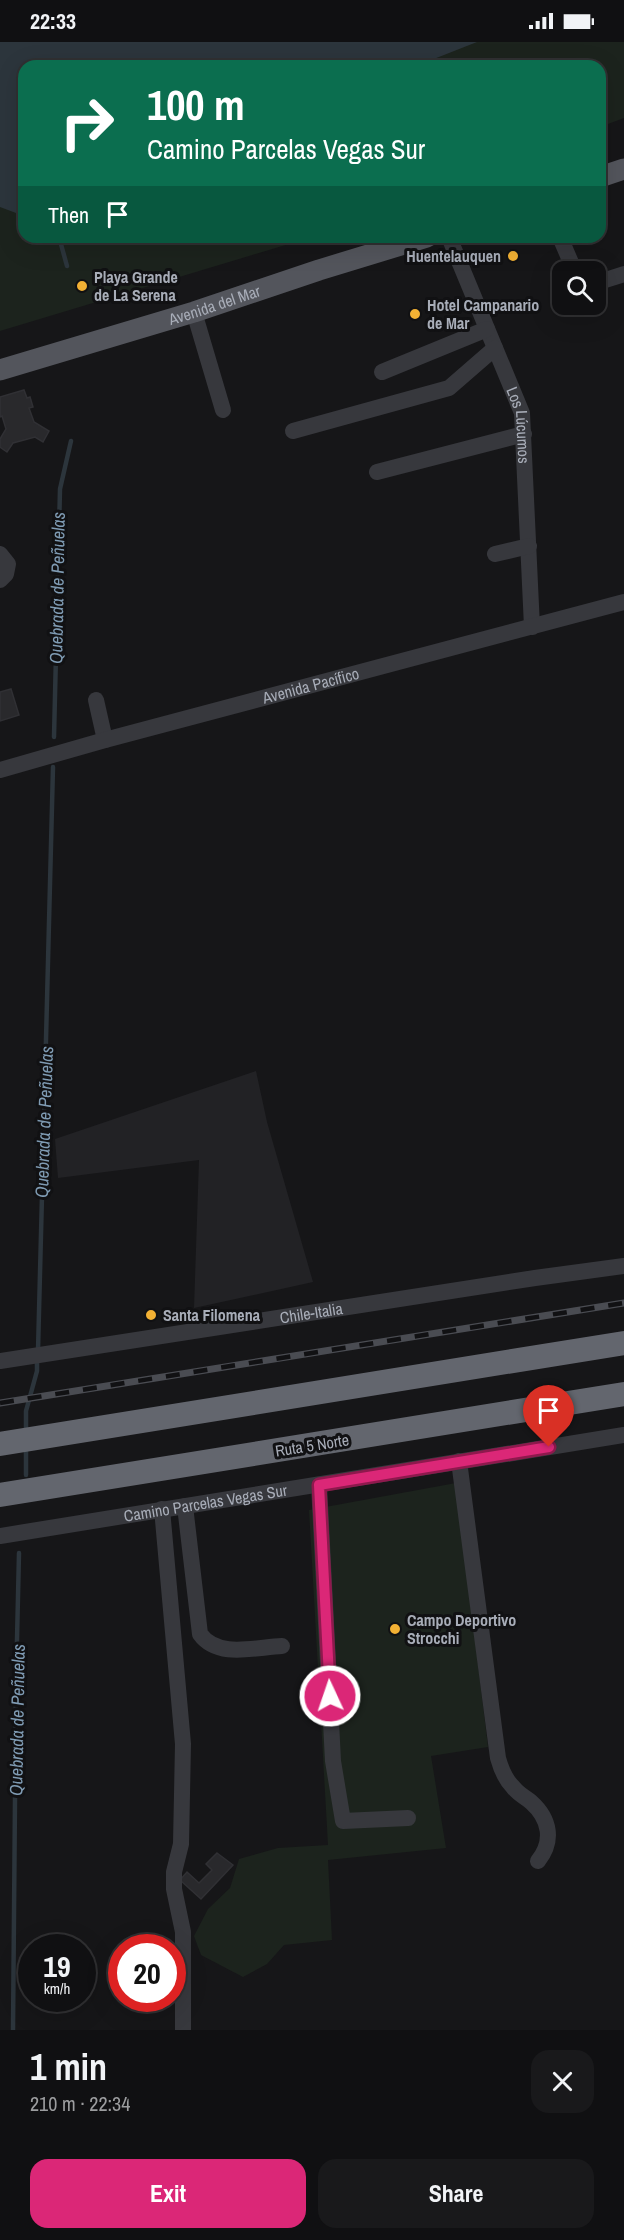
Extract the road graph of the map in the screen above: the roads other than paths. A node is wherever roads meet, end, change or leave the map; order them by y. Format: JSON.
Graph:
{"nodes":[{"id":1,"x":624,"y":169,"type":"edge"},
{"id":2,"x":606,"y":175,"type":"edge"},
{"id":3,"x":408,"y":243,"type":"edge"},
{"id":4,"x":452,"y":243,"type":"edge"},
{"id":5,"x":563,"y":243,"type":"edge"},
{"id":6,"x":570,"y":261,"type":"edge"},
{"id":7,"x":624,"y":274,"type":"edge"},
{"id":8,"x":606,"y":280,"type":"edge"},
{"id":9,"x":194,"y":312,"type":"junction"},
{"id":10,"x":488,"y":329,"type":"junction"},
{"id":11,"x":495,"y":348,"type":"junction"},
{"id":12,"x":0,"y":370,"type":"edge"},
{"id":13,"x":382,"y":372,"type":"dead end"},
{"id":14,"x":223,"y":410,"type":"dead end"},
{"id":15,"x":292,"y":431,"type":"dead end"},
{"id":16,"x":524,"y":434,"type":"junction"},
{"id":17,"x":377,"y":472,"type":"dead end"},
{"id":18,"x":529,"y":546,"type":"junction"},
{"id":19,"x":0,"y":554,"type":"edge"},
{"id":20,"x":495,"y":554,"type":"dead end"},
{"id":21,"x":0,"y":580,"type":"edge"},
{"id":22,"x":624,"y":602,"type":"edge"},
{"id":23,"x":532,"y":627,"type":"junction"},
{"id":24,"x":96,"y":700,"type":"dead end"},
{"id":25,"x":105,"y":740,"type":"junction"},
{"id":26,"x":0,"y":770,"type":"edge"},
{"id":27,"x":624,"y":1266,"type":"edge"},
{"id":28,"x":624,"y":1343,"type":"edge"},
{"id":29,"x":0,"y":1361,"type":"edge"},
{"id":30,"x":624,"y":1394,"type":"edge"},
{"id":31,"x":624,"y":1435,"type":"edge"},
{"id":32,"x":10,"y":1443,"type":"edge"},
{"id":33,"x":459,"y":1461,"type":"junction"},
{"id":34,"x":319,"y":1485,"type":"junction"},
{"id":35,"x":0,"y":1495,"type":"edge"},
{"id":36,"x":185,"y":1506,"type":"junction"},
{"id":37,"x":162,"y":1509,"type":"junction"},
{"id":38,"x":0,"y":1536,"type":"edge"},
{"id":39,"x":282,"y":1646,"type":"dead end"},
{"id":40,"x":408,"y":1818,"type":"dead end"},
{"id":41,"x":538,"y":1861,"type":"dead end"},
{"id":42,"x":183,"y":2030,"type":"edge"}],
"edges":[{"from":1,"to":2,"type":"main road"},
{"from":3,"to":9,"type":"main road","name":"Avenida del Mar"},
{"from":4,"to":10,"type":"street","name":"Los Lúcumos"},
{"from":5,"to":6,"type":"street"},
{"from":7,"to":8,"type":"street"},
{"from":9,"to":12,"type":"main road","name":"Avenida del Mar"},
{"from":9,"to":14,"type":"street"},
{"from":10,"to":11,"type":"street","name":"Los Lúcumos"},
{"from":10,"to":13,"type":"street"},
{"from":11,"to":15,"type":"street"},
{"from":11,"to":16,"type":"street","name":"Los Lúcumos"},
{"from":16,"to":17,"type":"street"},
{"from":16,"to":18,"type":"street","name":"Los Lúcumos"},
{"from":18,"to":20,"type":"street"},
{"from":18,"to":23,"type":"street","name":"Los Lúcumos"},
{"from":19,"to":21,"type":"street"},
{"from":22,"to":23,"type":"street","name":"Avenida Pacífico"},
{"from":23,"to":25,"type":"street","name":"Avenida Pacífico"},
{"from":24,"to":25,"type":"street"},
{"from":25,"to":26,"type":"street","name":"Avenida Pacífico"},
{"from":27,"to":29,"type":"street","name":"Chile-Italia"},
{"from":28,"to":32,"type":"highway"},
{"from":30,"to":35,"type":"highway","name":"Ruta 5 Norte"},
{"from":31,"to":33,"type":"street","name":"Camino Parcelas Vegas Sur"},
{"from":33,"to":34,"type":"street","name":"Camino Parcelas Vegas Sur"},
{"from":33,"to":41,"type":"street"},
{"from":34,"to":36,"type":"street","name":"Camino Parcelas Vegas Sur"},
{"from":34,"to":40,"type":"street"},
{"from":36,"to":37,"type":"street","name":"Camino Parcelas Vegas Sur"},
{"from":36,"to":39,"type":"street"},
{"from":37,"to":38,"type":"street","name":"Camino Parcelas Vegas Sur"},
{"from":37,"to":42,"type":"street"}]}
